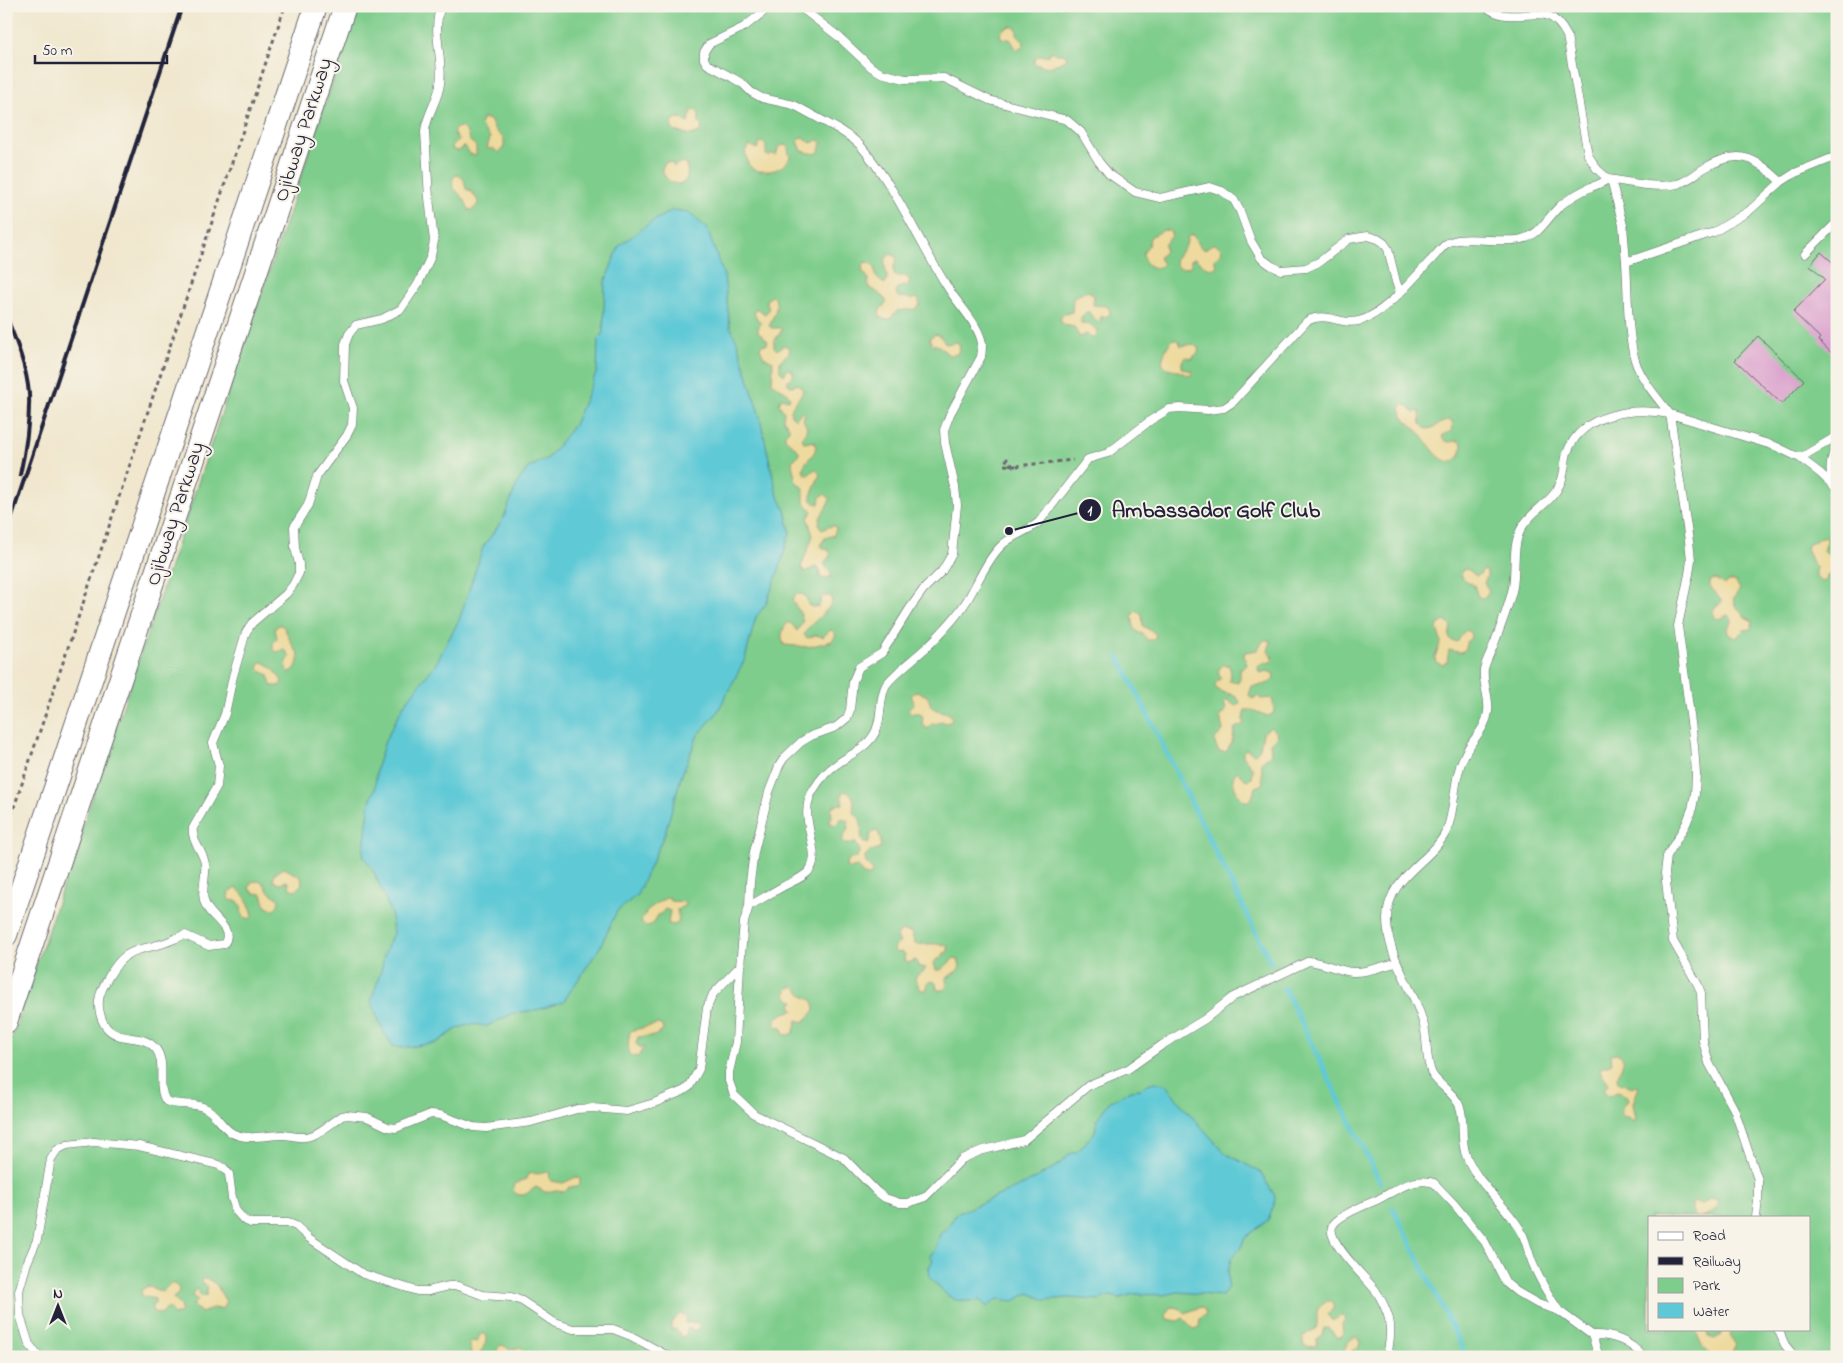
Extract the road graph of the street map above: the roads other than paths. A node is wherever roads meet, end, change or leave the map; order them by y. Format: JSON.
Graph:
{"nodes":[{"id":1,"x":316,"y":6,"type":"edge"},
{"id":2,"x":345,"y":6,"type":"edge"},
{"id":3,"x":441,"y":6,"type":"edge"},
{"id":4,"x":771,"y":6,"type":"edge"},
{"id":5,"x":799,"y":6,"type":"edge"},
{"id":6,"x":1484,"y":6,"type":"edge"},
{"id":7,"x":1837,"y":156,"type":"edge"},
{"id":8,"x":1608,"y":182,"type":"junction"},
{"id":9,"x":1781,"y":182,"type":"junction"},
{"id":10,"x":1837,"y":225,"type":"edge"},
{"id":11,"x":1805,"y":254,"type":"dead end"},
{"id":12,"x":1626,"y":262,"type":"junction"},
{"id":13,"x":1400,"y":292,"type":"junction"},
{"id":14,"x":1670,"y":414,"type":"junction"},
{"id":15,"x":1837,"y":436,"type":"edge"},
{"id":16,"x":1837,"y":443,"type":"edge"},
{"id":17,"x":1800,"y":458,"type":"junction"},
{"id":18,"x":1837,"y":488,"type":"edge"},
{"id":19,"x":749,"y":906,"type":"junction"},
{"id":20,"x":6,"y":935,"type":"edge"},
{"id":21,"x":1396,"y":963,"type":"junction"},
{"id":22,"x":736,"y":975,"type":"junction"},
{"id":23,"x":6,"y":1022,"type":"edge"},
{"id":24,"x":1756,"y":1216,"type":"edge"},
{"id":25,"x":1559,"y":1311,"type":"junction"},
{"id":26,"x":1779,"y":1330,"type":"edge"},
{"id":27,"x":1592,"y":1334,"type":"junction"},
{"id":28,"x":39,"y":1357,"type":"edge"},
{"id":29,"x":670,"y":1357,"type":"edge"},
{"id":30,"x":1387,"y":1357,"type":"edge"},
{"id":31,"x":1599,"y":1357,"type":"edge"},
{"id":32,"x":1643,"y":1357,"type":"edge"},
{"id":33,"x":1795,"y":1357,"type":"edge"}],
"edges":[{"from":1,"to":20,"type":"main road","name":"Ojibway Parkway"},
{"from":2,"to":23,"type":"main road","name":"Ojibway Parkway"},
{"from":3,"to":22,"type":"lane"},
{"from":4,"to":19,"type":"lane"},
{"from":5,"to":13,"type":"lane"},
{"from":6,"to":8,"type":"lane"},
{"from":7,"to":9,"type":"lane"},
{"from":8,"to":9,"type":"lane"},
{"from":8,"to":12,"type":"lane"},
{"from":8,"to":13,"type":"lane"},
{"from":9,"to":12,"type":"lane"},
{"from":10,"to":11,"type":"lane"},
{"from":12,"to":14,"type":"lane"},
{"from":13,"to":19,"type":"lane"},
{"from":14,"to":17,"type":"lane"},
{"from":14,"to":21,"type":"lane"},
{"from":14,"to":24,"type":"lane"},
{"from":15,"to":17,"type":"lane"},
{"from":16,"to":18,"type":"lane"},
{"from":17,"to":18,"type":"lane"},
{"from":19,"to":22,"type":"lane"},
{"from":21,"to":22,"type":"lane"},
{"from":21,"to":25,"type":"lane"},
{"from":25,"to":27,"type":"lane"},
{"from":25,"to":30,"type":"lane"},
{"from":26,"to":33,"type":"lane"},
{"from":27,"to":31,"type":"lane"},
{"from":27,"to":32,"type":"lane"},
{"from":28,"to":29,"type":"lane"}]}
